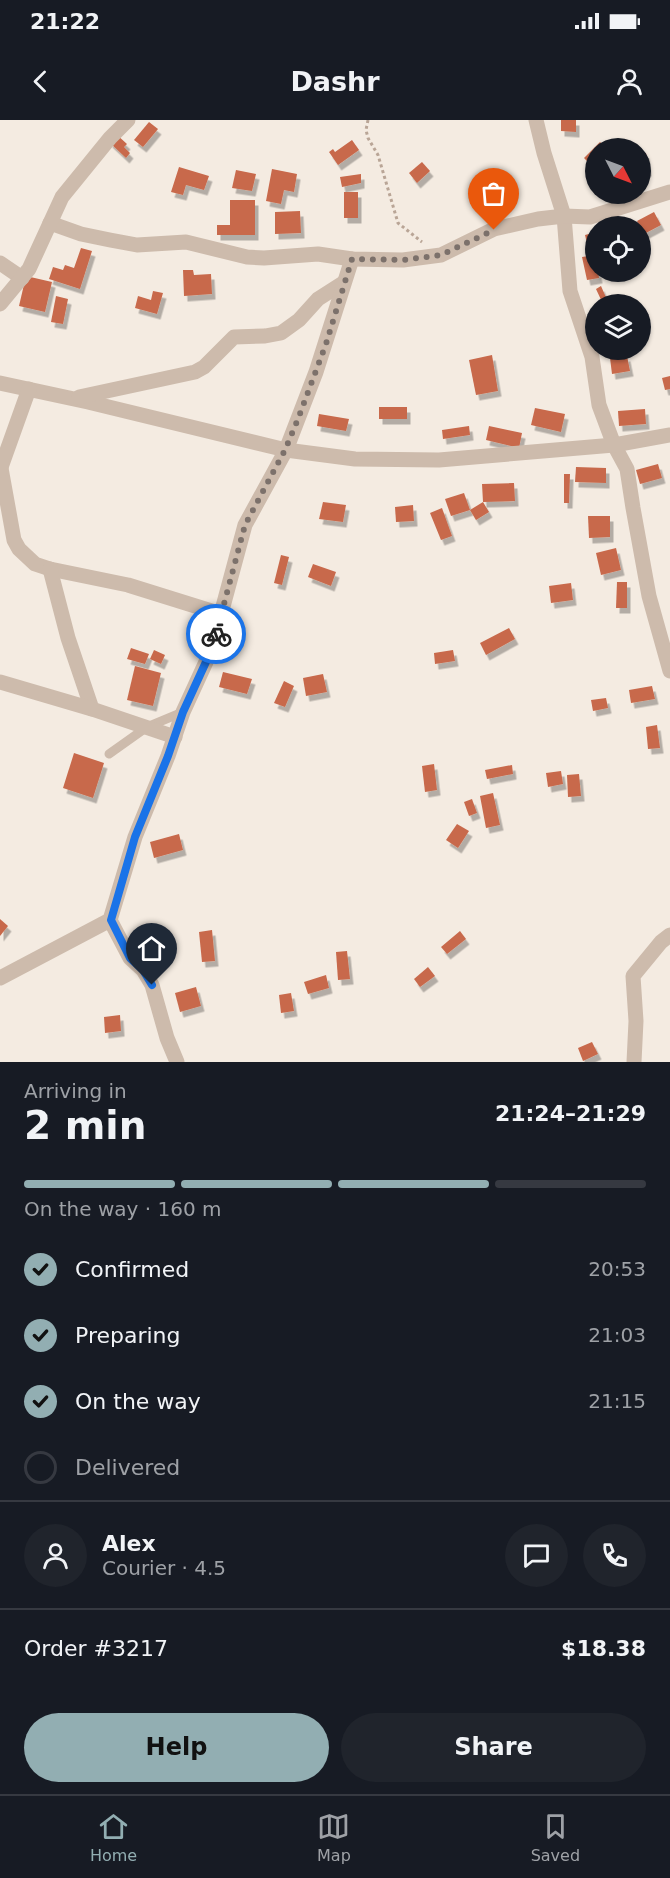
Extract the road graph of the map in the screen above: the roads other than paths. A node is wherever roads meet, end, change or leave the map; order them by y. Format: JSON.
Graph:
{"nodes":[{"id":1,"x":128,"y":120,"type":"edge"},
{"id":2,"x":536,"y":120,"type":"edge"},
{"id":3,"x":670,"y":192,"type":"edge"},
{"id":4,"x":564,"y":216,"type":"junction"},
{"id":5,"x":50,"y":223,"type":"junction"},
{"id":6,"x":352,"y":259,"type":"junction"},
{"id":7,"x":0,"y":263,"type":"edge"},
{"id":8,"x":22,"y":278,"type":"junction"},
{"id":9,"x":344,"y":282,"type":"junction"},
{"id":10,"x":0,"y":304,"type":"edge"},
{"id":11,"x":0,"y":383,"type":"edge"},
{"id":12,"x":29,"y":389,"type":"junction"},
{"id":13,"x":73,"y":399,"type":"junction"},
{"id":14,"x":670,"y":435,"type":"edge"},
{"id":15,"x":614,"y":445,"type":"junction"},
{"id":16,"x":285,"y":450,"type":"junction"},
{"id":17,"x":1,"y":469,"type":"edge"},
{"id":18,"x":50,"y":569,"type":"junction"},
{"id":19,"x":221,"y":614,"type":"junction"},
{"id":20,"x":670,"y":671,"type":"edge"},
{"id":21,"x":0,"y":682,"type":"edge"},
{"id":22,"x":92,"y":709,"type":"junction"},
{"id":23,"x":183,"y":712,"type":"junction"},
{"id":24,"x":147,"y":727,"type":"junction"},
{"id":25,"x":175,"y":737,"type":"junction"},
{"id":26,"x":110,"y":754,"type":"dead end"},
{"id":27,"x":111,"y":920,"type":"junction"},
{"id":28,"x":670,"y":935,"type":"edge"},
{"id":29,"x":0,"y":978,"type":"edge"},
{"id":30,"x":177,"y":1062,"type":"edge"},
{"id":31,"x":633,"y":1062,"type":"edge"}],
"edges":[{"from":1,"to":5,"type":"street"},
{"from":2,"to":4,"type":"street"},
{"from":3,"to":4,"type":"street"},
{"from":4,"to":6,"type":"street"},
{"from":4,"to":15,"type":"street"},
{"from":5,"to":6,"type":"street"},
{"from":5,"to":8,"type":"street"},
{"from":6,"to":9,"type":"street"},
{"from":7,"to":8,"type":"street"},
{"from":8,"to":10,"type":"street"},
{"from":9,"to":13,"type":"street"},
{"from":9,"to":16,"type":"street"},
{"from":11,"to":12,"type":"street"},
{"from":12,"to":13,"type":"street"},
{"from":12,"to":17,"type":"street"},
{"from":13,"to":16,"type":"street"},
{"from":14,"to":15,"type":"street"},
{"from":15,"to":16,"type":"street"},
{"from":15,"to":20,"type":"street"},
{"from":16,"to":19,"type":"street"},
{"from":17,"to":18,"type":"street"},
{"from":18,"to":19,"type":"street"},
{"from":18,"to":22,"type":"street"},
{"from":19,"to":23,"type":"street"},
{"from":21,"to":22,"type":"street"},
{"from":22,"to":24,"type":"street"},
{"from":23,"to":24,"type":"lane"},
{"from":23,"to":25,"type":"street"},
{"from":24,"to":25,"type":"street"},
{"from":24,"to":26,"type":"lane"},
{"from":25,"to":27,"type":"street"},
{"from":27,"to":29,"type":"street"},
{"from":27,"to":30,"type":"street"},
{"from":28,"to":31,"type":"street"}]}
